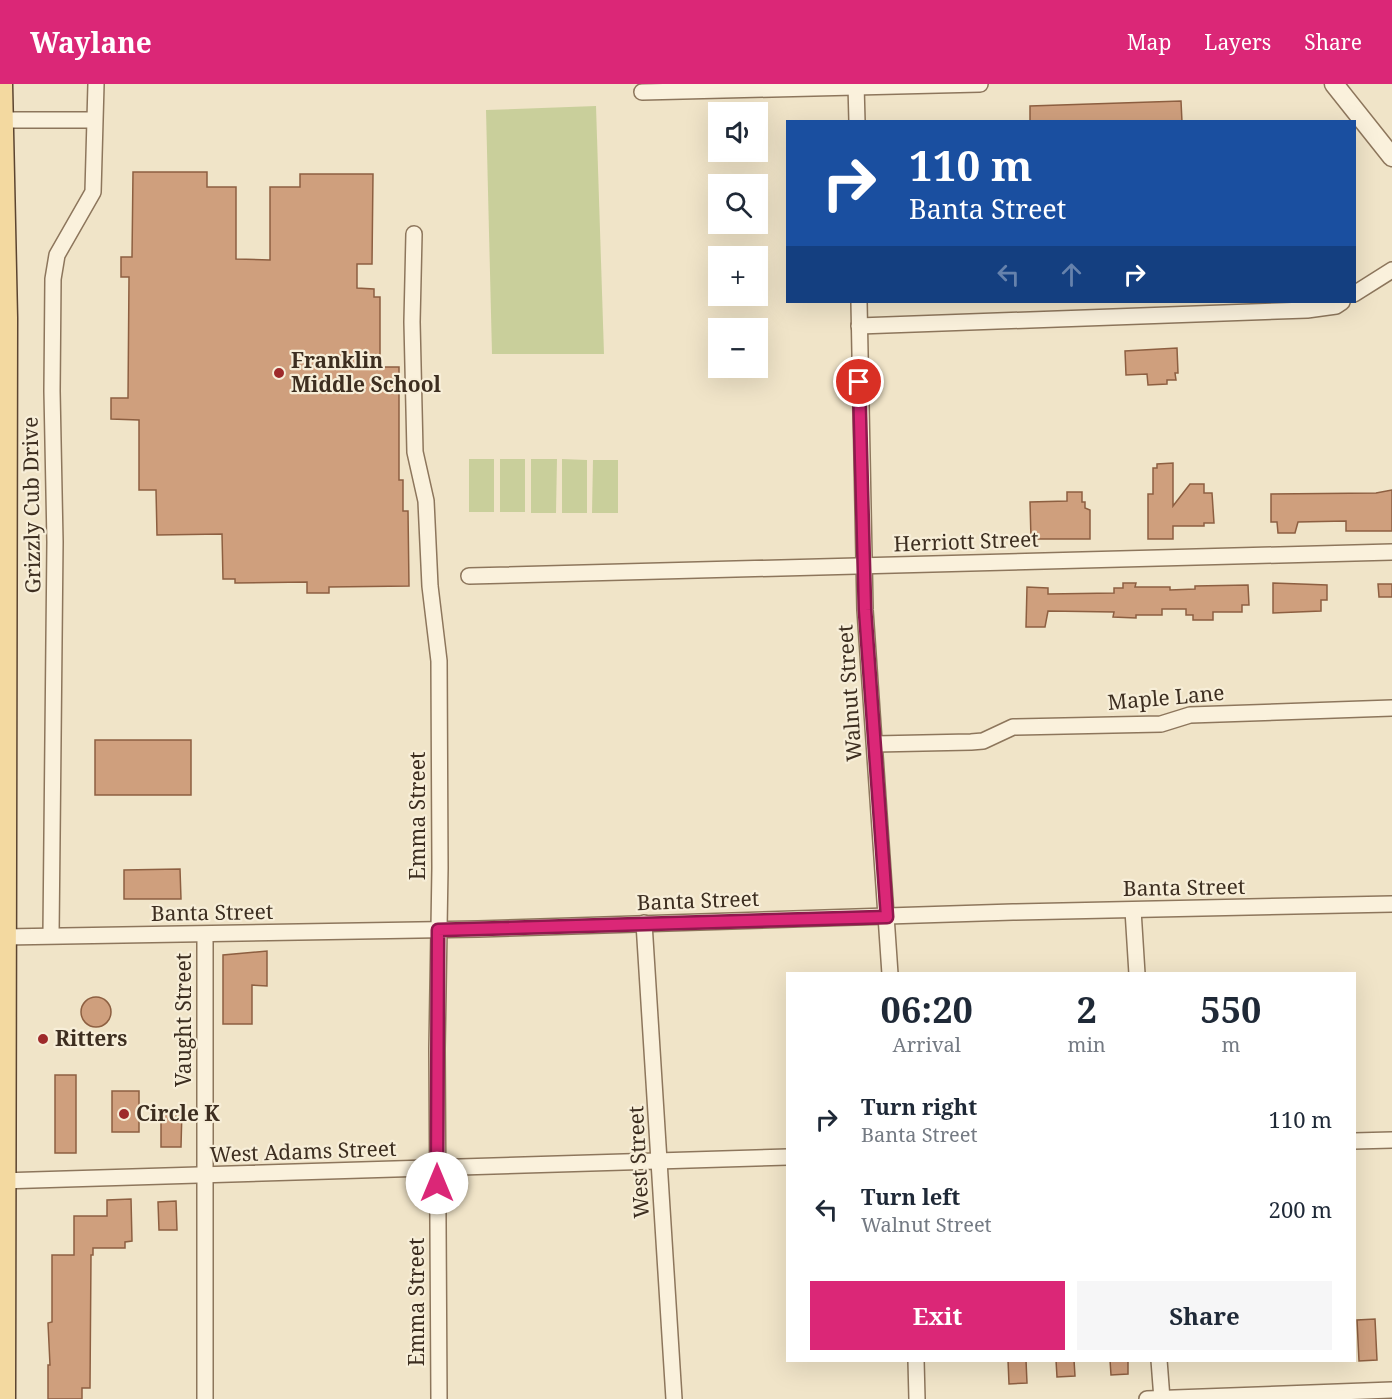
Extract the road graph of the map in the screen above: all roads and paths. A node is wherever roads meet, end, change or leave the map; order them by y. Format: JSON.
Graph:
{"nodes":[{"id":1,"x":0,"y":84,"type":"edge"},
{"id":2,"x":96,"y":84,"type":"edge"},
{"id":3,"x":980,"y":84,"type":"edge"},
{"id":4,"x":1334,"y":84,"type":"edge"},
{"id":5,"x":856,"y":86,"type":"edge"},
{"id":6,"x":642,"y":92,"type":"dead end"},
{"id":7,"x":0,"y":120,"type":"edge"},
{"id":8,"x":94,"y":120,"type":"junction"},
{"id":9,"x":857,"y":120,"type":"edge"},
{"id":10,"x":1392,"y":157,"type":"edge"},
{"id":11,"x":414,"y":234,"type":"dead end"},
{"id":12,"x":1392,"y":270,"type":"edge"},
{"id":13,"x":1356,"y":293,"type":"edge"},
{"id":14,"x":858,"y":303,"type":"edge"},
{"id":15,"x":1340,"y":303,"type":"edge"},
{"id":16,"x":859,"y":326,"type":"junction"},
{"id":17,"x":1392,"y":552,"type":"edge"},
{"id":18,"x":863,"y":566,"type":"junction"},
{"id":19,"x":469,"y":576,"type":"dead end"},
{"id":20,"x":1392,"y":708,"type":"edge"},
{"id":21,"x":875,"y":744,"type":"junction"},
{"id":22,"x":1392,"y":904,"type":"edge"},
{"id":23,"x":1133,"y":910,"type":"junction"},
{"id":24,"x":887,"y":917,"type":"junction"},
{"id":25,"x":644,"y":923,"type":"junction"},
{"id":26,"x":438,"y":930,"type":"junction"},
{"id":27,"x":51,"y":935,"type":"junction"},
{"id":28,"x":205,"y":935,"type":"junction"},
{"id":29,"x":4,"y":937,"type":"junction"},
{"id":30,"x":890,"y":972,"type":"edge"},
{"id":31,"x":1137,"y":972,"type":"edge"},
{"id":32,"x":1392,"y":1140,"type":"edge"},
{"id":33,"x":1356,"y":1141,"type":"edge"},
{"id":34,"x":786,"y":1157,"type":"edge"},
{"id":35,"x":659,"y":1162,"type":"junction"},
{"id":36,"x":437,"y":1169,"type":"junction"},
{"id":37,"x":206,"y":1176,"type":"junction"},
{"id":38,"x":1,"y":1181,"type":"edge"},
{"id":39,"x":916,"y":1362,"type":"edge"},
{"id":40,"x":1159,"y":1362,"type":"edge"},
{"id":41,"x":1392,"y":1390,"type":"edge"},
{"id":42,"x":3,"y":1399,"type":"edge"},
{"id":43,"x":205,"y":1399,"type":"edge"},
{"id":44,"x":439,"y":1399,"type":"edge"},
{"id":45,"x":674,"y":1399,"type":"edge"},
{"id":46,"x":917,"y":1399,"type":"edge"},
{"id":47,"x":1157,"y":1399,"type":"edge"}],
"edges":[{"from":1,"to":7,"type":"main road"},
{"from":2,"to":8,"type":"street","name":"Grizzly Cub Drive"},
{"from":3,"to":5,"type":"street"},
{"from":4,"to":10,"type":"street"},
{"from":5,"to":6,"type":"street"},
{"from":5,"to":9,"type":"street"},
{"from":7,"to":8,"type":"street"},
{"from":7,"to":29,"type":"main road"},
{"from":8,"to":27,"type":"street","name":"Grizzly Cub Drive"},
{"from":11,"to":26,"type":"street","name":"Emma Street"},
{"from":12,"to":13,"type":"street"},
{"from":14,"to":16,"type":"street","name":"Walnut Street"},
{"from":15,"to":16,"type":"street"},
{"from":16,"to":18,"type":"street","name":"Walnut Street"},
{"from":17,"to":18,"type":"street","name":"Herriott Street"},
{"from":18,"to":19,"type":"street","name":"Herriott Street"},
{"from":18,"to":21,"type":"street","name":"Walnut Street"},
{"from":20,"to":21,"type":"street","name":"Maple Lane"},
{"from":21,"to":24,"type":"street","name":"Walnut Street"},
{"from":22,"to":23,"type":"street","name":"Banta Street"},
{"from":23,"to":24,"type":"street","name":"Banta Street"},
{"from":23,"to":31,"type":"street"},
{"from":24,"to":25,"type":"street","name":"Banta Street"},
{"from":24,"to":30,"type":"street","name":"Walnut Street"},
{"from":25,"to":26,"type":"street","name":"Banta Street"},
{"from":25,"to":35,"type":"street","name":"West Street"},
{"from":26,"to":28,"type":"street","name":"Banta Street"},
{"from":26,"to":36,"type":"street","name":"Emma Street"},
{"from":27,"to":28,"type":"street","name":"Banta Street"},
{"from":27,"to":29,"type":"street","name":"Banta Street"},
{"from":28,"to":37,"type":"street","name":"Vaught Street"},
{"from":29,"to":38,"type":"main road"},
{"from":32,"to":33,"type":"street"},
{"from":34,"to":35,"type":"street","name":"West Adams Street"},
{"from":35,"to":36,"type":"street","name":"West Adams Street"},
{"from":35,"to":45,"type":"street","name":"West Street"},
{"from":36,"to":37,"type":"street","name":"West Adams Street"},
{"from":36,"to":44,"type":"street","name":"Emma Street"},
{"from":37,"to":38,"type":"street","name":"West Adams Street"},
{"from":37,"to":43,"type":"street","name":"Vaught Street"},
{"from":38,"to":42,"type":"main road"},
{"from":39,"to":46,"type":"street"},
{"from":40,"to":47,"type":"street"},
{"from":41,"to":47,"type":"street"}]}
